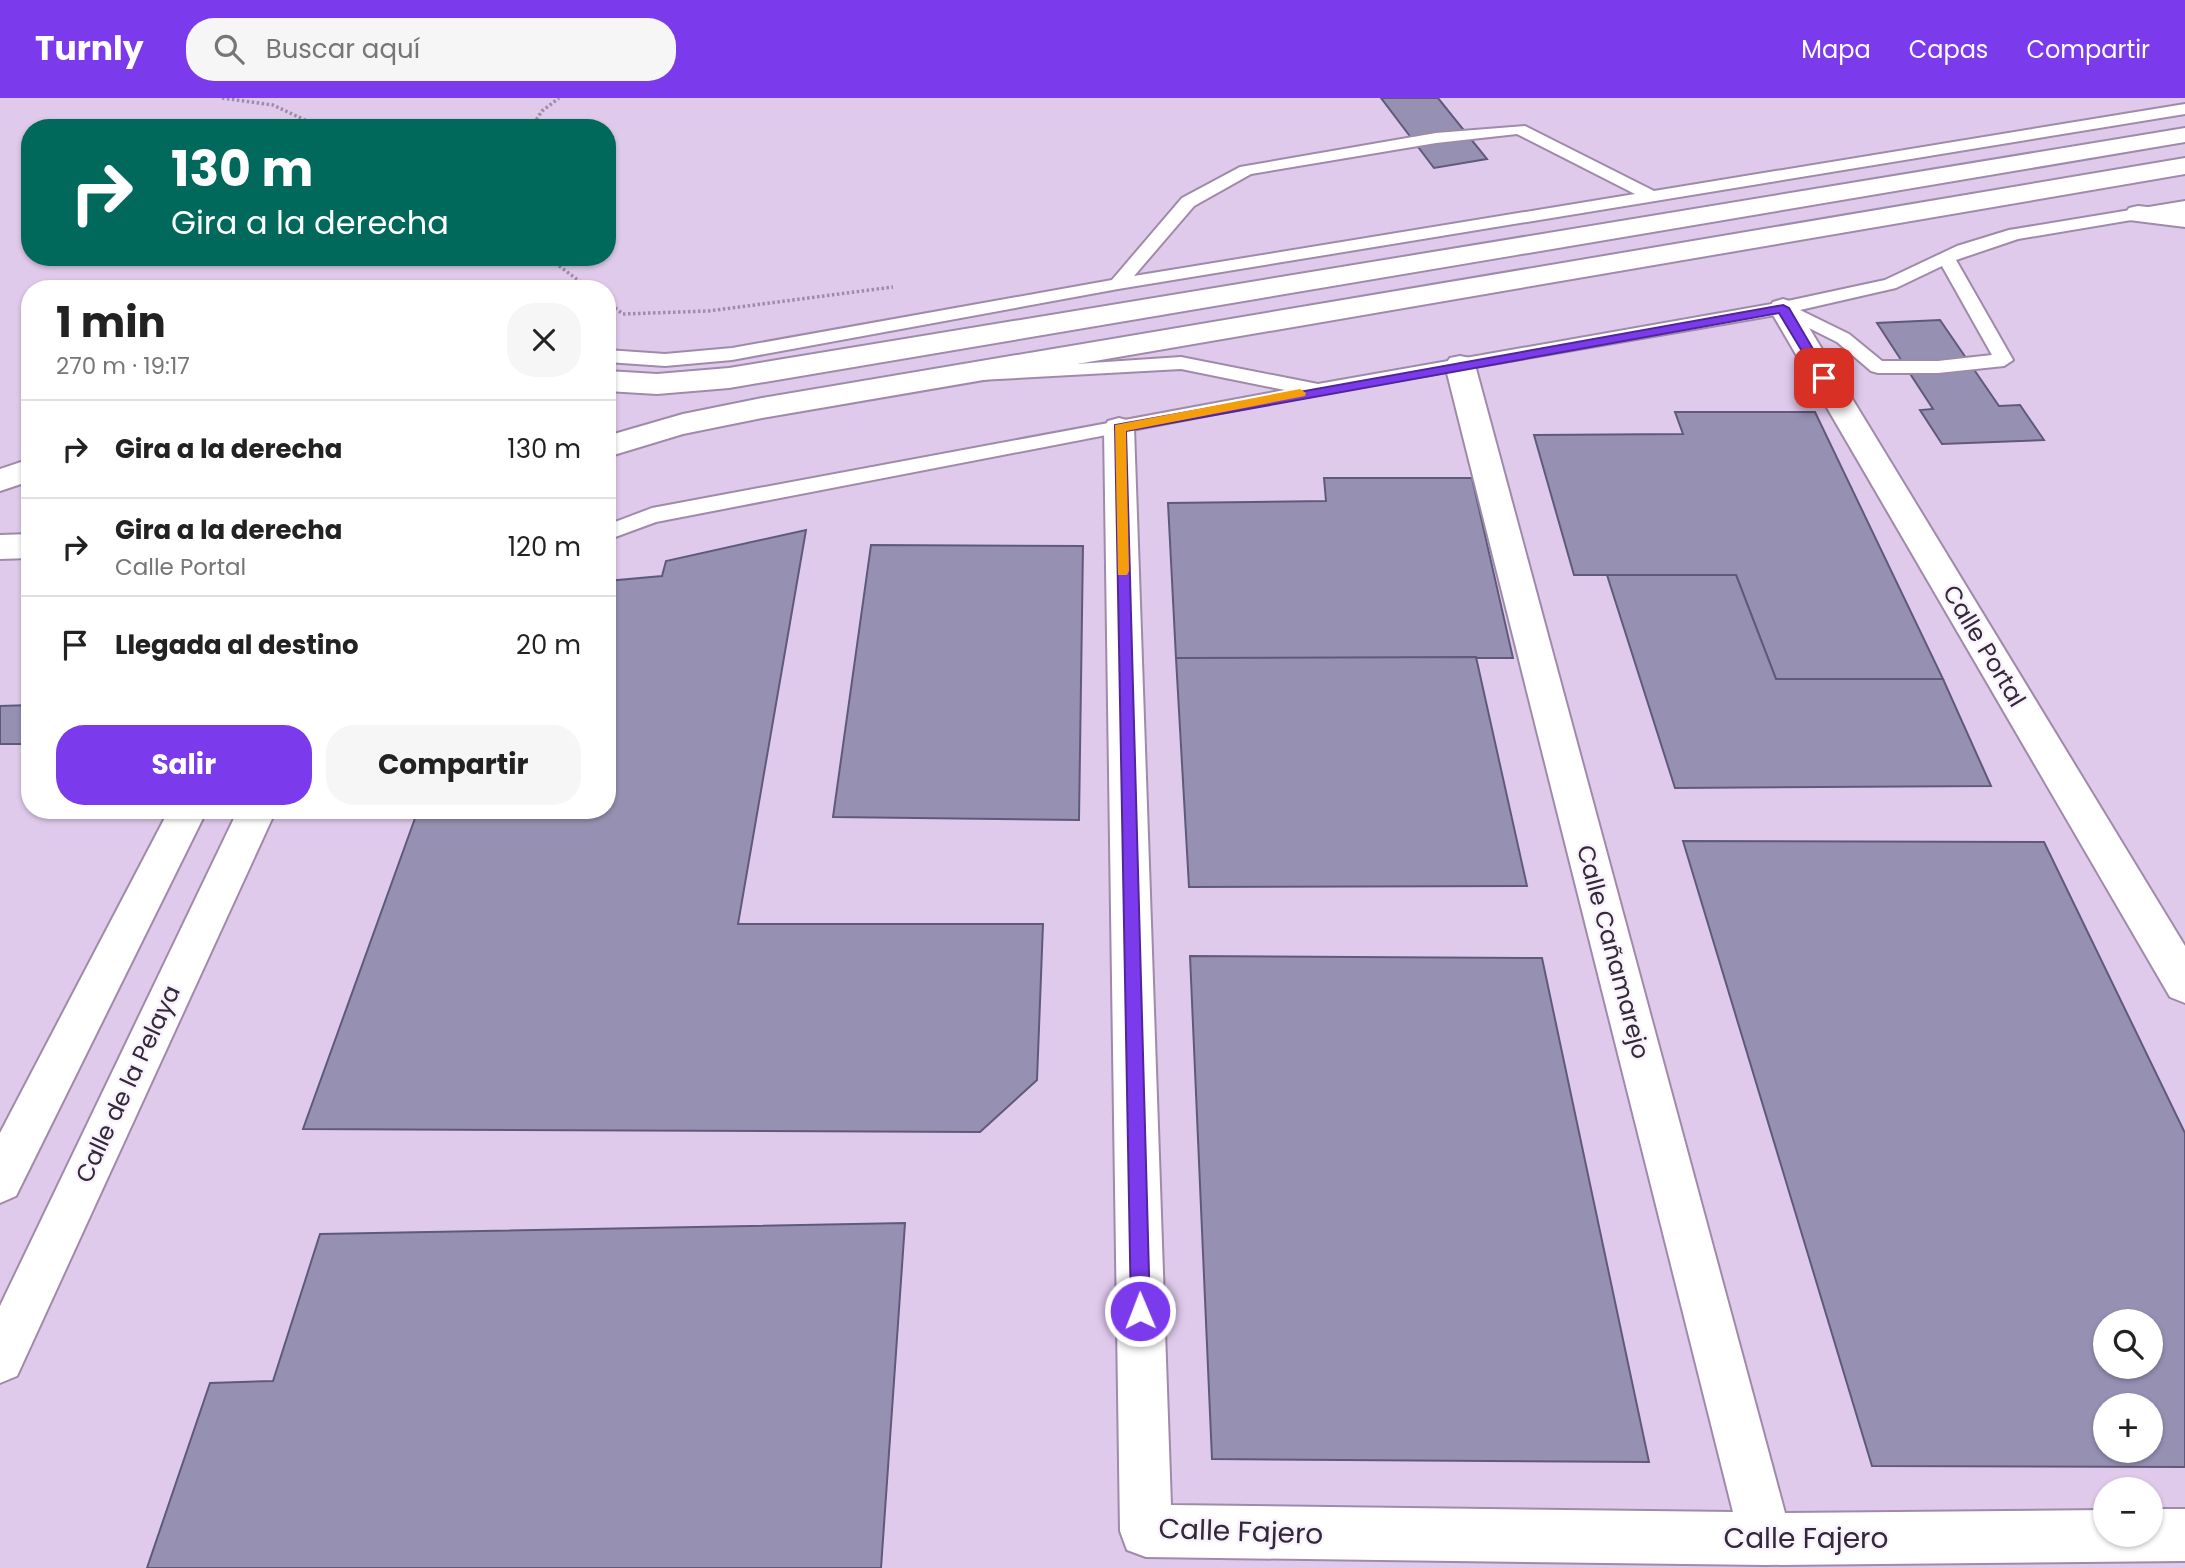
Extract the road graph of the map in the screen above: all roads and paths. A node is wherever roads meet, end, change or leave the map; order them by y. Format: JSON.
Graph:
{"nodes":[{"id":1,"x":222,"y":98,"type":"edge"},
{"id":2,"x":559,"y":98,"type":"edge"},
{"id":3,"x":2185,"y":109,"type":"edge"},
{"id":4,"x":303,"y":119,"type":"edge"},
{"id":5,"x":537,"y":119,"type":"edge"},
{"id":6,"x":2185,"y":135,"type":"edge"},
{"id":7,"x":2185,"y":166,"type":"edge"},
{"id":8,"x":1649,"y":195,"type":"junction"},
{"id":9,"x":2185,"y":206,"type":"edge"},
{"id":10,"x":2138,"y":214,"type":"junction"},
{"id":11,"x":2185,"y":219,"type":"edge"},
{"id":12,"x":1946,"y":257,"type":"junction"},
{"id":13,"x":559,"y":266,"type":"edge"},
{"id":14,"x":578,"y":280,"type":"edge"},
{"id":15,"x":1118,"y":284,"type":"junction"},
{"id":16,"x":900,"y":286,"type":"dead end"},
{"id":17,"x":1783,"y":308,"type":"junction"},
{"id":18,"x":616,"y":309,"type":"edge"},
{"id":19,"x":616,"y":357,"type":"edge"},
{"id":20,"x":1460,"y":365,"type":"junction"},
{"id":21,"x":919,"y":381,"type":"junction"},
{"id":22,"x":616,"y":382,"type":"edge"},
{"id":23,"x":1318,"y":390,"type":"junction"},
{"id":24,"x":1119,"y":428,"type":"junction"},
{"id":25,"x":616,"y":444,"type":"edge"},
{"id":26,"x":21,"y":473,"type":"edge"},
{"id":27,"x":0,"y":480,"type":"edge"},
{"id":28,"x":616,"y":529,"type":"edge"},
{"id":29,"x":21,"y":546,"type":"edge"},
{"id":30,"x":0,"y":547,"type":"edge"},
{"id":31,"x":183,"y":819,"type":"edge"},
{"id":32,"x":253,"y":819,"type":"edge"},
{"id":33,"x":2185,"y":984,"type":"edge"},
{"id":34,"x":0,"y":1180,"type":"edge"},
{"id":35,"x":0,"y":1359,"type":"edge"},
{"id":36,"x":2185,"y":1535,"type":"edge"},
{"id":37,"x":1766,"y":1539,"type":"junction"}],
"edges":[{"from":1,"to":4,"type":"path"},
{"from":2,"to":5,"type":"path"},
{"from":3,"to":8,"type":"lane"},
{"from":6,"to":22,"type":"street"},
{"from":7,"to":21,"type":"street"},
{"from":8,"to":15,"type":"lane"},
{"from":8,"to":15,"type":"lane"},
{"from":9,"to":10,"type":"lane"},
{"from":10,"to":11,"type":"street"},
{"from":10,"to":12,"type":"lane"},
{"from":12,"to":17,"type":"lane"},
{"from":12,"to":17,"type":"lane"},
{"from":13,"to":14,"type":"path"},
{"from":15,"to":19,"type":"lane"},
{"from":16,"to":18,"type":"path"},
{"from":17,"to":20,"type":"lane"},
{"from":17,"to":33,"type":"street","name":"Calle Portal"},
{"from":20,"to":23,"type":"lane"},
{"from":20,"to":37,"type":"street","name":"Calle Cañamarejo"},
{"from":21,"to":23,"type":"lane"},
{"from":21,"to":25,"type":"street"},
{"from":23,"to":24,"type":"lane"},
{"from":24,"to":28,"type":"lane"},
{"from":24,"to":37,"type":"street","name":"Calle Fajero"},
{"from":26,"to":27,"type":"street"},
{"from":29,"to":30,"type":"street"},
{"from":31,"to":34,"type":"street"},
{"from":32,"to":35,"type":"street","name":"Calle de la Pelaya"},
{"from":36,"to":37,"type":"street","name":"Calle Fajero"}]}
